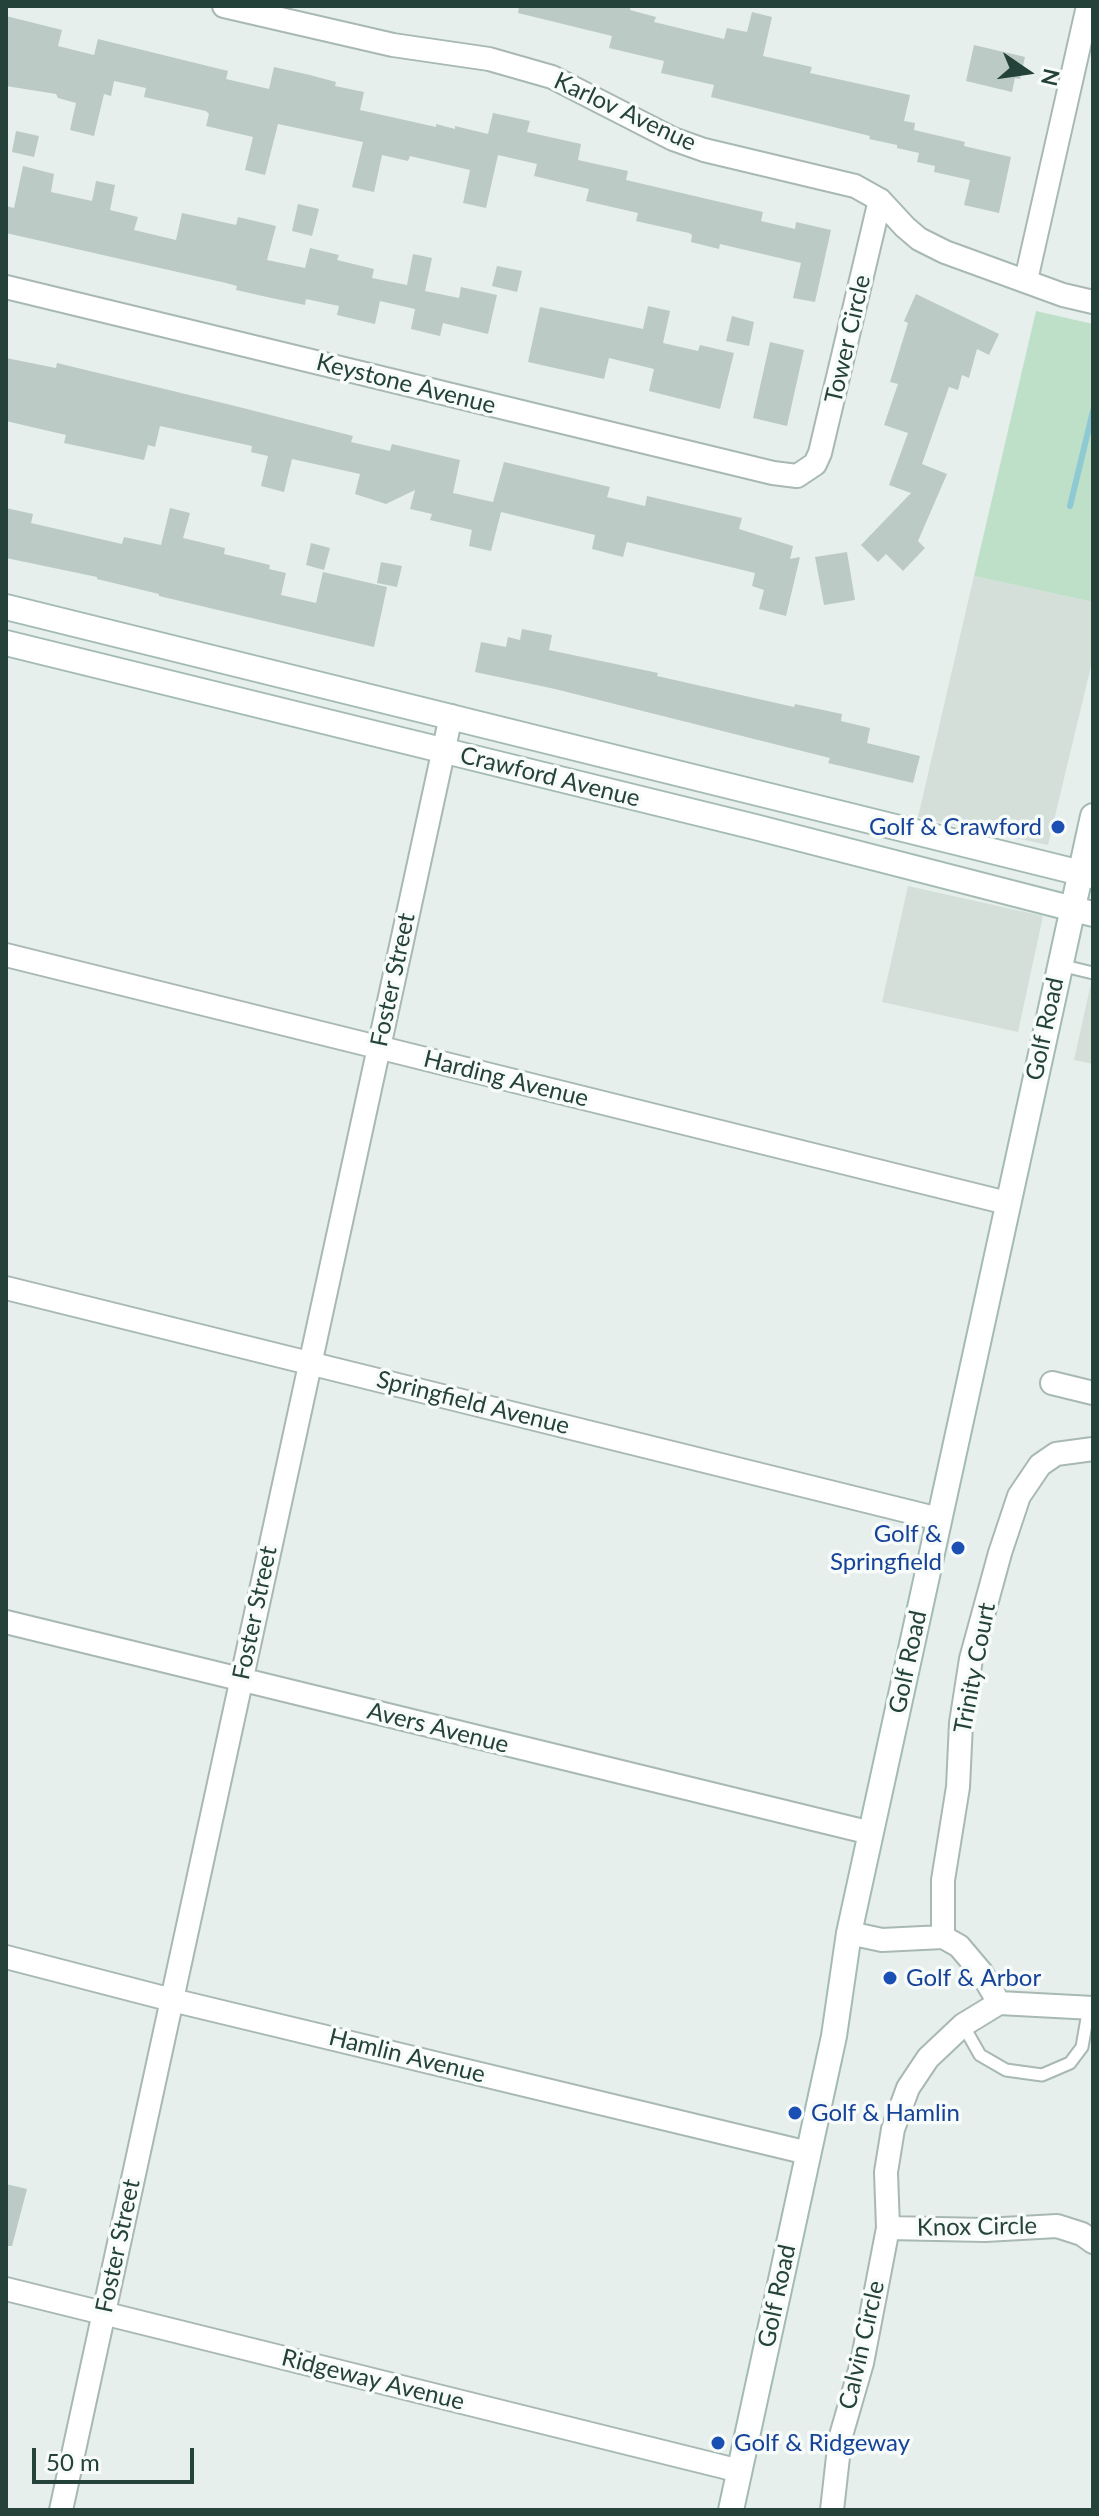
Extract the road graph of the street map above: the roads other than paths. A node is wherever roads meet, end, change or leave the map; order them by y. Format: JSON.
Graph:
{"nodes":[{"id":1,"x":224,"y":6,"type":"edge"},
{"id":2,"x":1088,"y":6,"type":"edge"},
{"id":3,"x":880,"y":200,"type":"junction"},
{"id":4,"x":1026,"y":280,"type":"junction"},
{"id":5,"x":6,"y":287,"type":"edge"},
{"id":6,"x":1093,"y":302,"type":"edge"},
{"id":7,"x":806,"y":472,"type":"joint"},
{"id":8,"x":6,"y":607,"type":"edge"},
{"id":9,"x":6,"y":643,"type":"edge"},
{"id":10,"x":451,"y":716,"type":"junction"},
{"id":11,"x":443,"y":751,"type":"junction"},
{"id":12,"x":1093,"y":816,"type":"edge"},
{"id":13,"x":1086,"y":874,"type":"edge"},
{"id":14,"x":1082,"y":911,"type":"edge"},
{"id":15,"x":6,"y":955,"type":"edge"},
{"id":16,"x":1059,"y":965,"type":"junction"},
{"id":17,"x":1093,"y":973,"type":"edge"},
{"id":18,"x":378,"y":1048,"type":"junction"},
{"id":19,"x":1007,"y":1203,"type":"junction"},
{"id":20,"x":6,"y":1288,"type":"edge"},
{"id":21,"x":310,"y":1363,"type":"junction"},
{"id":22,"x":1052,"y":1383,"type":"dead end"},
{"id":23,"x":1093,"y":1393,"type":"edge"},
{"id":24,"x":1093,"y":1449,"type":"edge"},
{"id":25,"x":939,"y":1519,"type":"junction"},
{"id":26,"x":6,"y":1622,"type":"edge"},
{"id":27,"x":241,"y":1680,"type":"junction"},
{"id":28,"x":871,"y":1833,"type":"junction"},
{"id":29,"x":849,"y":1933,"type":"junction"},
{"id":30,"x":943,"y":1937,"type":"junction"},
{"id":31,"x":6,"y":1957,"type":"edge"},
{"id":32,"x":172,"y":2000,"type":"junction"},
{"id":33,"x":999,"y":2003,"type":"junction"},
{"id":34,"x":1091,"y":2007,"type":"edge"},
{"id":35,"x":963,"y":2025,"type":"junction"},
{"id":36,"x":808,"y":2153,"type":"junction"},
{"id":37,"x":888,"y":2228,"type":"junction"},
{"id":38,"x":1093,"y":2242,"type":"edge"},
{"id":39,"x":6,"y":2289,"type":"edge"},
{"id":40,"x":103,"y":2313,"type":"junction"},
{"id":41,"x":740,"y":2471,"type":"junction"},
{"id":42,"x":61,"y":2510,"type":"edge"},
{"id":43,"x":731,"y":2510,"type":"edge"},
{"id":44,"x":832,"y":2510,"type":"edge"}],
"edges":[{"from":1,"to":3,"type":"street","name":"Karlov Avenue"},
{"from":2,"to":4,"type":"street"},
{"from":3,"to":4,"type":"street","name":"Karlov Avenue"},
{"from":3,"to":7,"type":"street","name":"Tower Circle"},
{"from":4,"to":6,"type":"street","name":"Karlov Avenue"},
{"from":5,"to":7,"type":"street","name":"Keystone Avenue"},
{"from":8,"to":10,"type":"main road","name":"Crawford Avenue"},
{"from":9,"to":11,"type":"main road","name":"Crawford Avenue"},
{"from":10,"to":11,"type":"street","name":"Foster Street"},
{"from":10,"to":13,"type":"main road","name":"Crawford Avenue"},
{"from":11,"to":14,"type":"main road","name":"Crawford Avenue"},
{"from":11,"to":18,"type":"street","name":"Foster Street"},
{"from":12,"to":13,"type":"main road","name":"Golf Road"},
{"from":13,"to":14,"type":"main road","name":"Golf Road"},
{"from":14,"to":16,"type":"main road","name":"Golf Road"},
{"from":15,"to":18,"type":"street","name":"Harding Avenue"},
{"from":16,"to":17,"type":"lane"},
{"from":16,"to":19,"type":"main road","name":"Golf Road"},
{"from":18,"to":19,"type":"street","name":"Harding Avenue"},
{"from":18,"to":21,"type":"street","name":"Foster Street"},
{"from":19,"to":25,"type":"main road","name":"Golf Road"},
{"from":20,"to":21,"type":"street","name":"Springfield Avenue"},
{"from":21,"to":25,"type":"street","name":"Springfield Avenue"},
{"from":21,"to":27,"type":"street","name":"Foster Street"},
{"from":22,"to":23,"type":"street"},
{"from":24,"to":30,"type":"street","name":"Trinity Court"},
{"from":25,"to":28,"type":"main road","name":"Golf Road"},
{"from":26,"to":27,"type":"street","name":"Avers Avenue"},
{"from":27,"to":28,"type":"street","name":"Avers Avenue"},
{"from":27,"to":32,"type":"street","name":"Foster Street"},
{"from":28,"to":29,"type":"main road","name":"Golf Road"},
{"from":29,"to":30,"type":"street"},
{"from":29,"to":36,"type":"main road","name":"Golf Road"},
{"from":30,"to":33,"type":"street"},
{"from":31,"to":32,"type":"street","name":"Hamlin Avenue"},
{"from":32,"to":36,"type":"street","name":"Hamlin Avenue"},
{"from":32,"to":40,"type":"street","name":"Foster Street"},
{"from":33,"to":34,"type":"street"},
{"from":33,"to":35,"type":"street","name":"Knox Circle"},
{"from":34,"to":35,"type":"lane"},
{"from":35,"to":37,"type":"street","name":"Knox Circle"},
{"from":36,"to":41,"type":"main road","name":"Golf Road"},
{"from":37,"to":38,"type":"street","name":"Knox Circle"},
{"from":37,"to":44,"type":"street","name":"Calvin Circle"},
{"from":39,"to":40,"type":"street","name":"Ridgeway Avenue"},
{"from":40,"to":41,"type":"street","name":"Ridgeway Avenue"},
{"from":40,"to":42,"type":"street","name":"Foster Street"},
{"from":41,"to":43,"type":"main road","name":"Golf Road"}]}
